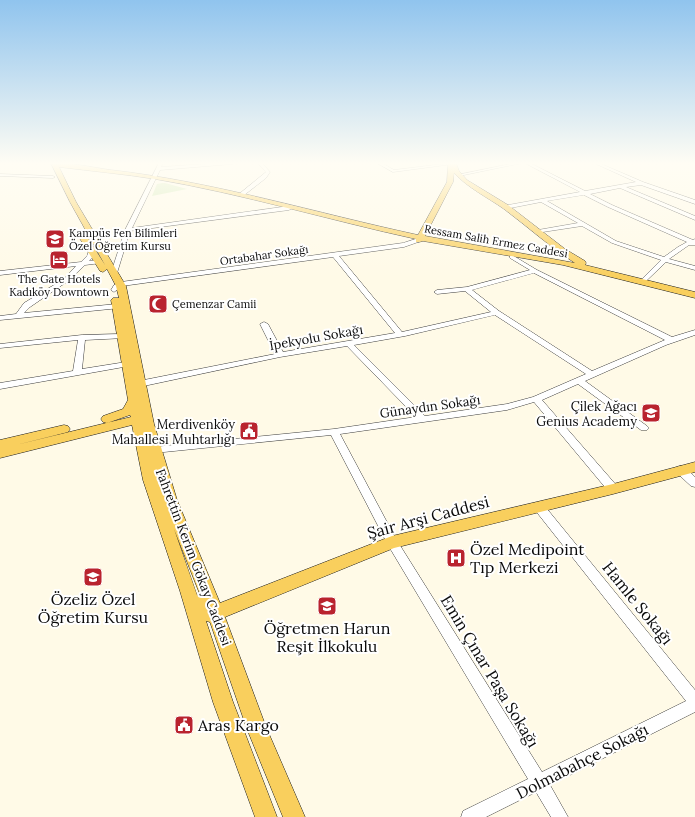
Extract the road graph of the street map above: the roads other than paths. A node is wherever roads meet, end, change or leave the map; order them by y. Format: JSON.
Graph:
{"nodes":[{"id":1,"x":65,"y":201,"type":"edge"},
{"id":2,"x":72,"y":201,"type":"edge"},
{"id":3,"x":143,"y":201,"type":"edge"},
{"id":4,"x":254,"y":201,"type":"edge"},
{"id":5,"x":262,"y":201,"type":"edge"},
{"id":6,"x":440,"y":201,"type":"edge"},
{"id":7,"x":497,"y":201,"type":"edge"},
{"id":8,"x":543,"y":201,"type":"joint"},
{"id":9,"x":600,"y":201,"type":"edge"},
{"id":10,"x":655,"y":201,"type":"edge"},
{"id":11,"x":505,"y":207,"type":"junction"},
{"id":12,"x":289,"y":209,"type":"junction"},
{"id":13,"x":695,"y":218,"type":"edge"},
{"id":14,"x":583,"y":224,"type":"junction"},
{"id":15,"x":128,"y":230,"type":"junction"},
{"id":16,"x":538,"y":232,"type":"junction"},
{"id":17,"x":420,"y":239,"type":"junction"},
{"id":18,"x":694,"y":242,"type":"edge"},
{"id":19,"x":562,"y":251,"type":"junction"},
{"id":20,"x":91,"y":252,"type":"junction"},
{"id":21,"x":335,"y":255,"type":"junction"},
{"id":22,"x":512,"y":257,"type":"junction"},
{"id":23,"x":664,"y":259,"type":"junction"},
{"id":24,"x":98,"y":262,"type":"junction"},
{"id":25,"x":560,"y":263,"type":"junction"},
{"id":26,"x":83,"y":264,"type":"junction"},
{"id":27,"x":695,"y":268,"type":"edge"},
{"id":28,"x":599,"y":270,"type":"junction"},
{"id":29,"x":535,"y":271,"type":"junction"},
{"id":30,"x":0,"y":273,"type":"edge"},
{"id":31,"x":114,"y":273,"type":"junction"},
{"id":32,"x":642,"y":282,"type":"junction"},
{"id":33,"x":117,"y":287,"type":"junction"},
{"id":34,"x":467,"y":289,"type":"junction"},
{"id":35,"x":437,"y":292,"type":"dead end"},
{"id":36,"x":695,"y":295,"type":"edge"},
{"id":37,"x":117,"y":306,"type":"junction"},
{"id":38,"x":496,"y":313,"type":"junction"},
{"id":39,"x":18,"y":317,"type":"junction"},
{"id":40,"x":0,"y":318,"type":"edge"},
{"id":41,"x":264,"y":324,"type":"dead end"},
{"id":42,"x":695,"y":332,"type":"edge"},
{"id":43,"x":400,"y":335,"type":"junction"},
{"id":44,"x":122,"y":336,"type":"junction"},
{"id":45,"x":82,"y":337,"type":"junction"},
{"id":46,"x":671,"y":340,"type":"junction"},
{"id":47,"x":349,"y":344,"type":"junction"},
{"id":48,"x":0,"y":346,"type":"edge"},
{"id":49,"x":280,"y":355,"type":"junction"},
{"id":50,"x":126,"y":364,"type":"junction"},
{"id":51,"x":77,"y":373,"type":"junction"},
{"id":52,"x":593,"y":375,"type":"junction"},
{"id":53,"x":580,"y":381,"type":"junction"},
{"id":54,"x":139,"y":384,"type":"junction"},
{"id":55,"x":0,"y":386,"type":"edge"},
{"id":56,"x":536,"y":399,"type":"junction"},
{"id":57,"x":139,"y":411,"type":"junction"},
{"id":58,"x":424,"y":420,"type":"junction"},
{"id":59,"x":644,"y":428,"type":"dead end"},
{"id":60,"x":334,"y":432,"type":"junction"},
{"id":61,"x":0,"y":444,"type":"edge"},
{"id":62,"x":154,"y":450,"type":"junction"},
{"id":63,"x":0,"y":453,"type":"edge"},
{"id":64,"x":688,"y":469,"type":"edge"},
{"id":65,"x":695,"y":483,"type":"edge"},
{"id":66,"x":612,"y":489,"type":"junction"},
{"id":67,"x":539,"y":507,"type":"junction"},
{"id":68,"x":392,"y":542,"type":"junction"},
{"id":69,"x":188,"y":591,"type":"junction"},
{"id":70,"x":216,"y":613,"type":"junction"},
{"id":71,"x":695,"y":703,"type":"edge"},
{"id":72,"x":539,"y":783,"type":"junction"},
{"id":73,"x":266,"y":817,"type":"edge"},
{"id":74,"x":294,"y":817,"type":"edge"},
{"id":75,"x":469,"y":817,"type":"edge"},
{"id":76,"x":560,"y":817,"type":"edge"}],
"edges":[{"from":1,"to":20,"type":"main road","name":"Fahrettin Kerim Gökay Caddesi"},
{"from":2,"to":31,"type":"main road","name":"Fahrettin Kerim Gökay Caddesi"},
{"from":3,"to":15,"type":"street"},
{"from":4,"to":12,"type":"main road","name":"Ressam Salih Ermez Caddesi"},
{"from":5,"to":12,"type":"main road","name":"Ressam Salih Ermez Caddesi"},
{"from":6,"to":17,"type":"main road"},
{"from":7,"to":11,"type":"main road"},
{"from":8,"to":11,"type":"street"},
{"from":8,"to":14,"type":"street"},
{"from":9,"to":18,"type":"street"},
{"from":10,"to":13,"type":"street"},
{"from":11,"to":16,"type":"main road"},
{"from":12,"to":15,"type":"street"},
{"from":12,"to":17,"type":"main road","name":"Ressam Salih Ermez Caddesi"},
{"from":14,"to":16,"type":"street"},
{"from":14,"to":23,"type":"street"},
{"from":15,"to":31,"type":"street"},
{"from":16,"to":19,"type":"main road"},
{"from":17,"to":21,"type":"street","name":"Ortabahar Sokağı"},
{"from":17,"to":22,"type":"main road","name":"Ressam Salih Ermez Caddesi"},
{"from":17,"to":25,"type":"main road","name":"Ressam Salih Ermez Caddesi"},
{"from":18,"to":23,"type":"street"},
{"from":19,"to":25,"type":"main road"},
{"from":19,"to":28,"type":"main road"},
{"from":20,"to":24,"type":"main road","name":"Fahrettin Kerim Gökay Caddesi"},
{"from":20,"to":26,"type":"street"},
{"from":21,"to":33,"type":"street","name":"Ortabahar Sokağı"},
{"from":21,"to":43,"type":"street"},
{"from":22,"to":25,"type":"main road","name":"Ressam Salih Ermez Caddesi"},
{"from":22,"to":29,"type":"street"},
{"from":23,"to":27,"type":"street"},
{"from":23,"to":32,"type":"street"},
{"from":24,"to":26,"type":"street"},
{"from":24,"to":33,"type":"main road","name":"Fahrettin Kerim Gökay Caddesi"},
{"from":25,"to":28,"type":"main road","name":"Ressam Salih Ermez Caddesi"},
{"from":26,"to":30,"type":"street"},
{"from":26,"to":39,"type":"street"},
{"from":28,"to":32,"type":"main road","name":"Ressam Salih Ermez Caddesi"},
{"from":29,"to":34,"type":"street"},
{"from":29,"to":46,"type":"street"},
{"from":31,"to":33,"type":"main road","name":"Fahrettin Kerim Gökay Caddesi"},
{"from":32,"to":36,"type":"main road","name":"Ressam Salih Ermez Caddesi"},
{"from":33,"to":37,"type":"main road","name":"Fahrettin Kerim Gökay Caddesi"},
{"from":33,"to":54,"type":"main road","name":"Fahrettin Kerim Gökay Caddesi"},
{"from":34,"to":35,"type":"street"},
{"from":34,"to":38,"type":"street"},
{"from":37,"to":39,"type":"street"},
{"from":37,"to":44,"type":"main road","name":"Fahrettin Kerim Gökay Caddesi"},
{"from":38,"to":43,"type":"street","name":"İpekyolu Sokağı"},
{"from":38,"to":52,"type":"street"},
{"from":39,"to":40,"type":"street"},
{"from":41,"to":49,"type":"street"},
{"from":42,"to":46,"type":"street","name":"Günaydın Sokağı"},
{"from":43,"to":47,"type":"street","name":"İpekyolu Sokağı"},
{"from":44,"to":45,"type":"street"},
{"from":44,"to":50,"type":"main road","name":"Fahrettin Kerim Gökay Caddesi"},
{"from":45,"to":48,"type":"street"},
{"from":45,"to":51,"type":"street"},
{"from":46,"to":52,"type":"street","name":"Günaydın Sokağı"},
{"from":47,"to":49,"type":"street","name":"İpekyolu Sokağı"},
{"from":47,"to":58,"type":"street"},
{"from":49,"to":54,"type":"street","name":"İpekyolu Sokağı"},
{"from":50,"to":51,"type":"street"},
{"from":50,"to":57,"type":"main road","name":"Fahrettin Kerim Gökay Caddesi"},
{"from":51,"to":55,"type":"street"},
{"from":52,"to":53,"type":"street","name":"Günaydın Sokağı"},
{"from":53,"to":56,"type":"street","name":"Günaydın Sokağı"},
{"from":53,"to":59,"type":"street"},
{"from":54,"to":57,"type":"main road","name":"Fahrettin Kerim Gökay Caddesi"},
{"from":56,"to":58,"type":"street","name":"Günaydın Sokağı"},
{"from":56,"to":66,"type":"street"},
{"from":57,"to":61,"type":"main road"},
{"from":57,"to":62,"type":"main road","name":"Fahrettin Kerim Gökay Caddesi"},
{"from":57,"to":63,"type":"main road"},
{"from":57,"to":69,"type":"main road","name":"Fahrettin Kerim Gökay Caddesi"},
{"from":58,"to":60,"type":"street","name":"Günaydın Sokağı"},
{"from":60,"to":62,"type":"street","name":"Günaydın Sokağı"},
{"from":60,"to":68,"type":"street","name":"Emin Çınar Paşa Sokağı"},
{"from":62,"to":70,"type":"main road","name":"Fahrettin Kerim Gökay Caddesi"},
{"from":64,"to":65,"type":"street"},
{"from":64,"to":66,"type":"main road","name":"Şair Arşi Caddesi"},
{"from":66,"to":67,"type":"main road","name":"Şair Arşi Caddesi"},
{"from":67,"to":68,"type":"main road","name":"Şair Arşi Caddesi"},
{"from":67,"to":71,"type":"street","name":"Hamle Sokağı"},
{"from":68,"to":70,"type":"main road","name":"Şair Arşi Caddesi"},
{"from":68,"to":72,"type":"street","name":"Emin Çınar Paşa Sokağı"},
{"from":69,"to":70,"type":"main road"},
{"from":69,"to":73,"type":"main road","name":"Fahrettin Kerim Gökay Caddesi"},
{"from":70,"to":74,"type":"main road","name":"Fahrettin Kerim Gökay Caddesi"},
{"from":71,"to":72,"type":"street","name":"Dolmabahçe Sokağı"},
{"from":72,"to":75,"type":"street","name":"Dolmabahçe Sokağı"},
{"from":72,"to":76,"type":"street","name":"Emin Çınar Paşa Sokağı"}]}
